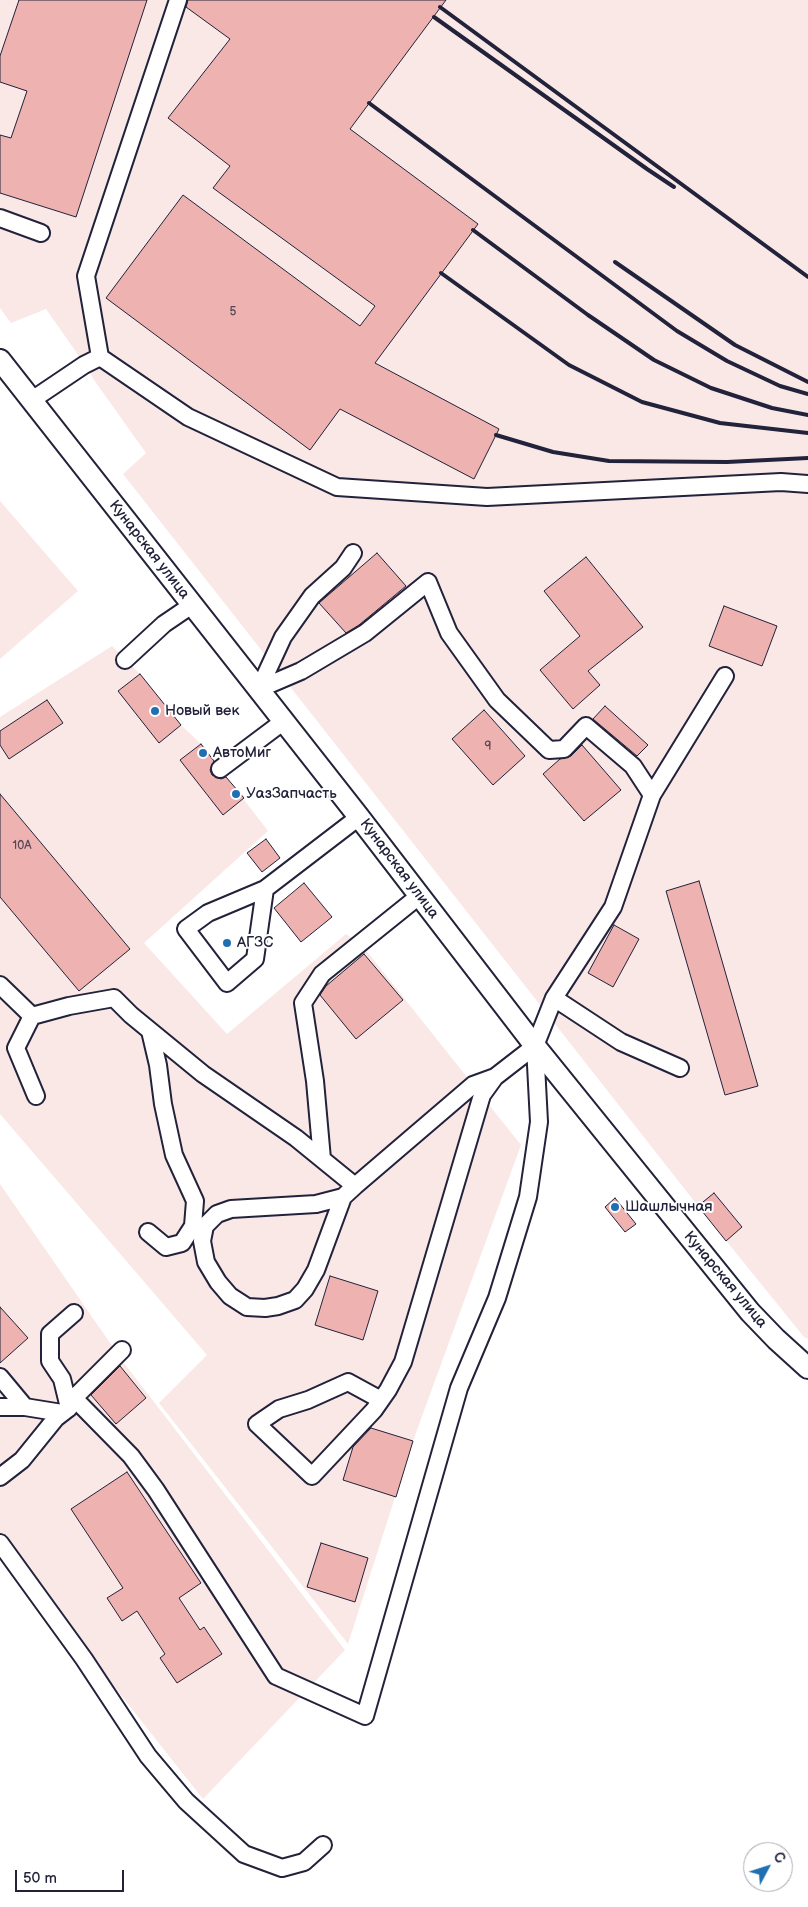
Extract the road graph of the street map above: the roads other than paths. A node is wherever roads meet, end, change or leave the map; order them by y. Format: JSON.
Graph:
{"nodes":[{"id":1,"x":178,"y":0,"type":"edge"},
{"id":2,"x":0,"y":218,"type":"edge"},
{"id":3,"x":41,"y":233,"type":"dead end"},
{"id":4,"x":100,"y":357,"type":"junction"},
{"id":5,"x":0,"y":360,"type":"edge"},
{"id":6,"x":32,"y":400,"type":"junction"},
{"id":7,"x":808,"y":484,"type":"edge"},
{"id":8,"x":352,"y":553,"type":"dead end"},
{"id":9,"x":192,"y":605,"type":"junction"},
{"id":10,"x":125,"y":660,"type":"dead end"},
{"id":11,"x":725,"y":676,"type":"dead end"},
{"id":12,"x":259,"y":689,"type":"junction"},
{"id":13,"x":284,"y":721,"type":"junction"},
{"id":14,"x":220,"y":769,"type":"dead end"},
{"id":15,"x":652,"y":795,"type":"junction"},
{"id":16,"x":359,"y":817,"type":"junction"},
{"id":17,"x":265,"y":889,"type":"junction"},
{"id":18,"x":419,"y":896,"type":"junction"},
{"id":19,"x":0,"y":986,"type":"edge"},
{"id":20,"x":554,"y":998,"type":"junction"},
{"id":21,"x":32,"y":1016,"type":"junction"},
{"id":22,"x":150,"y":1031,"type":"junction"},
{"id":23,"x":535,"y":1046,"type":"junction"},
{"id":24,"x":680,"y":1068,"type":"dead end"},
{"id":25,"x":495,"y":1077,"type":"junction"},
{"id":26,"x":36,"y":1096,"type":"dead end"},
{"id":27,"x":322,"y":1159,"type":"junction"},
{"id":28,"x":349,"y":1191,"type":"junction"},
{"id":29,"x":195,"y":1201,"type":"junction"},
{"id":30,"x":217,"y":1214,"type":"junction"},
{"id":31,"x":199,"y":1226,"type":"junction"},
{"id":32,"x":148,"y":1232,"type":"dead end"},
{"id":33,"x":74,"y":1313,"type":"dead end"},
{"id":34,"x":122,"y":1350,"type":"dead end"},
{"id":35,"x":808,"y":1368,"type":"edge"},
{"id":36,"x":0,"y":1377,"type":"edge"},
{"id":37,"x":381,"y":1400,"type":"junction"},
{"id":38,"x":68,"y":1406,"type":"junction"},
{"id":39,"x":0,"y":1407,"type":"edge"},
{"id":40,"x":25,"y":1407,"type":"junction"},
{"id":41,"x":0,"y":1477,"type":"edge"},
{"id":42,"x":0,"y":1543,"type":"edge"},
{"id":43,"x":323,"y":1845,"type":"dead end"}],
"edges":[{"from":1,"to":4,"type":"street"},
{"from":2,"to":3,"type":"street"},
{"from":4,"to":6,"type":"street"},
{"from":4,"to":7,"type":"street"},
{"from":5,"to":6,"type":"main road","name":"Кунарская улица"},
{"from":6,"to":9,"type":"main road","name":"Кунарская улица"},
{"from":8,"to":12,"type":"street"},
{"from":9,"to":10,"type":"street"},
{"from":9,"to":12,"type":"main road","name":"Кунарская улица"},
{"from":11,"to":15,"type":"street"},
{"from":12,"to":13,"type":"main road","name":"Кунарская улица"},
{"from":12,"to":15,"type":"street"},
{"from":13,"to":14,"type":"street"},
{"from":13,"to":16,"type":"main road","name":"Кунарская улица"},
{"from":15,"to":20,"type":"street"},
{"from":16,"to":17,"type":"street"},
{"from":16,"to":18,"type":"main road","name":"Кунарская улица"},
{"from":17,"to":17,"type":"street"},
{"from":18,"to":23,"type":"main road","name":"Кунарская улица"},
{"from":18,"to":27,"type":"street"},
{"from":19,"to":21,"type":"street"},
{"from":20,"to":23,"type":"street"},
{"from":20,"to":24,"type":"street"},
{"from":21,"to":22,"type":"street"},
{"from":21,"to":26,"type":"street"},
{"from":22,"to":27,"type":"street"},
{"from":22,"to":29,"type":"street"},
{"from":23,"to":25,"type":"street"},
{"from":23,"to":35,"type":"main road","name":"Кунарская улица"},
{"from":23,"to":38,"type":"street"},
{"from":25,"to":28,"type":"street"},
{"from":25,"to":37,"type":"street"},
{"from":27,"to":28,"type":"street"},
{"from":28,"to":30,"type":"street"},
{"from":28,"to":31,"type":"street"},
{"from":29,"to":30,"type":"street"},
{"from":29,"to":31,"type":"street"},
{"from":30,"to":31,"type":"street"},
{"from":31,"to":32,"type":"street"},
{"from":33,"to":38,"type":"street"},
{"from":34,"to":38,"type":"street"},
{"from":36,"to":40,"type":"street"},
{"from":37,"to":37,"type":"street"},
{"from":38,"to":40,"type":"street"},
{"from":38,"to":41,"type":"street"},
{"from":39,"to":40,"type":"street"},
{"from":42,"to":43,"type":"street"}]}
